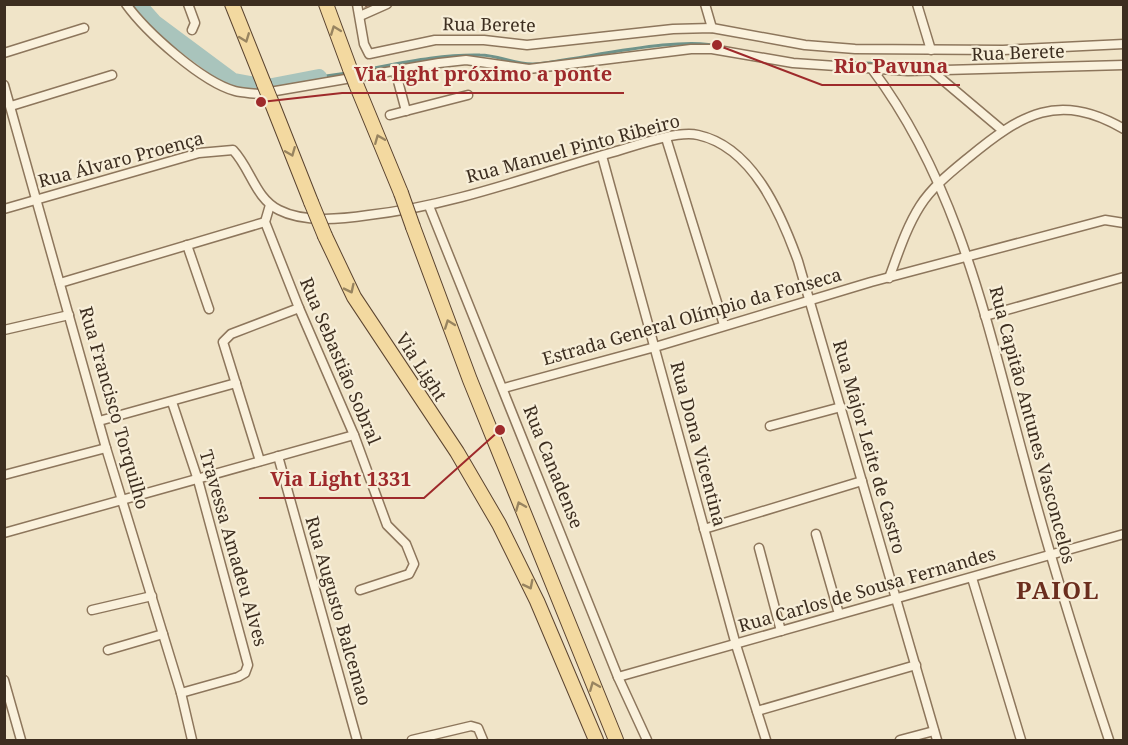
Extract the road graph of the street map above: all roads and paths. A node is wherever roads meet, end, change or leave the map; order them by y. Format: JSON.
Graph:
{"nodes":[{"id":1,"x":126,"y":4,"type":"edge"},
{"id":2,"x":188,"y":4,"type":"edge"},
{"id":3,"x":232,"y":4,"type":"edge"},
{"id":4,"x":326,"y":4,"type":"edge"},
{"id":5,"x":357,"y":4,"type":"edge"},
{"id":6,"x":387,"y":4,"type":"edge"},
{"id":7,"x":705,"y":4,"type":"edge"},
{"id":8,"x":917,"y":4,"type":"edge"},
{"id":9,"x":360,"y":16,"type":"junction"},
{"id":10,"x":84,"y":28,"type":"dead end"},
{"id":11,"x":711,"y":28,"type":"junction"},
{"id":12,"x":192,"y":30,"type":"dead end"},
{"id":13,"x":1124,"y":44,"type":"edge"},
{"id":14,"x":932,"y":50,"type":"junction"},
{"id":15,"x":4,"y":53,"type":"edge"},
{"id":16,"x":1124,"y":65,"type":"edge"},
{"id":17,"x":872,"y":69,"type":"junction"},
{"id":18,"x":395,"y":70,"type":"junction"},
{"id":19,"x":932,"y":71,"type":"junction"},
{"id":20,"x":112,"y":75,"type":"dead end"},
{"id":21,"x":4,"y":85,"type":"edge"},
{"id":22,"x":468,"y":95,"type":"dead end"},
{"id":23,"x":11,"y":106,"type":"junction"},
{"id":24,"x":406,"y":111,"type":"junction"},
{"id":25,"x":390,"y":115,"type":"dead end"},
{"id":26,"x":1124,"y":129,"type":"edge"},
{"id":27,"x":1002,"y":130,"type":"junction"},
{"id":28,"x":666,"y":138,"type":"junction"},
{"id":29,"x":602,"y":156,"type":"junction"},
{"id":30,"x":940,"y":183,"type":"junction"},
{"id":31,"x":37,"y":200,"type":"junction"},
{"id":32,"x":270,"y":205,"type":"junction"},
{"id":33,"x":429,"y":206,"type":"junction"},
{"id":34,"x":4,"y":209,"type":"edge"},
{"id":35,"x":265,"y":222,"type":"junction"},
{"id":36,"x":1123,"y":222,"type":"edge"},
{"id":37,"x":187,"y":246,"type":"junction"},
{"id":38,"x":968,"y":256,"type":"junction"},
{"id":39,"x":1124,"y":277,"type":"edge"},
{"id":40,"x":889,"y":278,"type":"junction"},
{"id":41,"x":60,"y":283,"type":"junction"},
{"id":42,"x":810,"y":301,"type":"junction"},
{"id":43,"x":299,"y":308,"type":"junction"},
{"id":44,"x":209,"y":309,"type":"dead end"},
{"id":45,"x":69,"y":315,"type":"junction"},
{"id":46,"x":985,"y":316,"type":"junction"},
{"id":47,"x":724,"y":324,"type":"junction"},
{"id":48,"x":4,"y":330,"type":"edge"},
{"id":49,"x":655,"y":347,"type":"junction"},
{"id":50,"x":236,"y":383,"type":"junction"},
{"id":51,"x":504,"y":388,"type":"junction"},
{"id":52,"x":172,"y":402,"type":"junction"},
{"id":53,"x":841,"y":407,"type":"junction"},
{"id":54,"x":99,"y":421,"type":"junction"},
{"id":55,"x":770,"y":426,"type":"dead end"},
{"id":56,"x":354,"y":435,"type":"junction"},
{"id":57,"x":106,"y":448,"type":"junction"},
{"id":58,"x":278,"y":456,"type":"junction"},
{"id":59,"x":260,"y":461,"type":"junction"},
{"id":60,"x":4,"y":475,"type":"edge"},
{"id":61,"x":198,"y":480,"type":"junction"},
{"id":62,"x":862,"y":481,"type":"junction"},
{"id":63,"x":123,"y":499,"type":"junction"},
{"id":64,"x":704,"y":529,"type":"junction"},
{"id":65,"x":4,"y":533,"type":"edge"},
{"id":66,"x":816,"y":534,"type":"dead end"},
{"id":67,"x":1124,"y":534,"type":"edge"},
{"id":68,"x":759,"y":548,"type":"dead end"},
{"id":69,"x":1050,"y":555,"type":"junction"},
{"id":70,"x":972,"y":578,"type":"junction"},
{"id":71,"x":360,"y":590,"type":"dead end"},
{"id":72,"x":152,"y":596,"type":"junction"},
{"id":73,"x":897,"y":599,"type":"junction"},
{"id":74,"x":92,"y":610,"type":"dead end"},
{"id":75,"x":839,"y":614,"type":"junction"},
{"id":76,"x":781,"y":631,"type":"junction"},
{"id":77,"x":163,"y":634,"type":"junction"},
{"id":78,"x":736,"y":645,"type":"junction"},
{"id":79,"x":108,"y":650,"type":"dead end"},
{"id":80,"x":916,"y":665,"type":"junction"},
{"id":81,"x":618,"y":677,"type":"junction"},
{"id":82,"x":4,"y":680,"type":"edge"},
{"id":83,"x":180,"y":693,"type":"junction"},
{"id":84,"x":757,"y":711,"type":"junction"},
{"id":85,"x":934,"y":731,"type":"junction"},
{"id":86,"x":21,"y":741,"type":"edge"},
{"id":87,"x":192,"y":741,"type":"edge"},
{"id":88,"x":357,"y":741,"type":"edge"},
{"id":89,"x":412,"y":741,"type":"edge"},
{"id":90,"x":483,"y":741,"type":"edge"},
{"id":91,"x":596,"y":741,"type":"edge"},
{"id":92,"x":616,"y":741,"type":"edge"},
{"id":93,"x":647,"y":741,"type":"edge"},
{"id":94,"x":766,"y":741,"type":"edge"},
{"id":95,"x":900,"y":741,"type":"edge"},
{"id":96,"x":937,"y":741,"type":"edge"},
{"id":97,"x":1021,"y":741,"type":"edge"},
{"id":98,"x":1109,"y":741,"type":"edge"}],
"edges":[{"from":1,"to":18,"type":"street","name":"Rua Berete"},
{"from":2,"to":12,"type":"street"},
{"from":3,"to":91,"type":"main road","name":"Via Light","one_way":true,"bridge":true},
{"from":92,"to":4,"type":"main road","name":"Via Light","one_way":true,"bridge":true},
{"from":5,"to":9,"type":"street"},
{"from":6,"to":9,"type":"street"},
{"from":7,"to":11,"type":"street"},
{"from":8,"to":14,"type":"street"},
{"from":9,"to":11,"type":"street","name":"Rua Berete"},
{"from":10,"to":15,"type":"street"},
{"from":11,"to":14,"type":"street","name":"Rua Berete"},
{"from":13,"to":14,"type":"street","name":"Rua Berete"},
{"from":16,"to":19,"type":"street","name":"Rua Berete"},
{"from":17,"to":18,"type":"street","name":"Rua Berete"},
{"from":17,"to":19,"type":"street","name":"Rua Berete"},
{"from":17,"to":30,"type":"street","name":"Rua Capitão Antunes Vasconcelos"},
{"from":18,"to":24,"type":"street"},
{"from":19,"to":27,"type":"street"},
{"from":20,"to":23,"type":"street"},
{"from":21,"to":23,"type":"street","name":"Rua Francisco Torquilho"},
{"from":22,"to":24,"type":"street"},
{"from":23,"to":31,"type":"street","name":"Rua Francisco Torquilho"},
{"from":24,"to":25,"type":"street"},
{"from":26,"to":27,"type":"street"},
{"from":27,"to":30,"type":"street"},
{"from":28,"to":29,"type":"street","name":"Rua Manuel Pinto Ribeiro"},
{"from":28,"to":42,"type":"street","name":"Rua Manuel Pinto Ribeiro"},
{"from":28,"to":47,"type":"street"},
{"from":29,"to":33,"type":"street","name":"Rua Manuel Pinto Ribeiro"},
{"from":29,"to":49,"type":"street","name":"Rua Dona Vicentina"},
{"from":30,"to":38,"type":"street","name":"Rua Capitão Antunes Vasconcelos"},
{"from":30,"to":40,"type":"street"},
{"from":31,"to":32,"type":"street","name":"Rua Álvaro Proença"},
{"from":31,"to":34,"type":"street","name":"Rua Álvaro Proença"},
{"from":31,"to":41,"type":"street","name":"Rua Francisco Torquilho"},
{"from":32,"to":33,"type":"street"},
{"from":32,"to":35,"type":"street"},
{"from":33,"to":51,"type":"street","name":"Rua Canadense"},
{"from":35,"to":37,"type":"street"},
{"from":35,"to":43,"type":"street","name":"Rua Sebastião Sobral"},
{"from":36,"to":38,"type":"street","name":"Estrada General Olímpio da Fonseca"},
{"from":37,"to":41,"type":"street"},
{"from":37,"to":44,"type":"street"},
{"from":38,"to":40,"type":"street","name":"Estrada General Olímpio da Fonseca"},
{"from":38,"to":46,"type":"street","name":"Rua Capitão Antunes Vasconcelos"},
{"from":39,"to":46,"type":"street"},
{"from":40,"to":42,"type":"street","name":"Estrada General Olímpio da Fonseca"},
{"from":41,"to":45,"type":"street","name":"Rua Francisco Torquilho"},
{"from":42,"to":47,"type":"street","name":"Estrada General Olímpio da Fonseca"},
{"from":42,"to":53,"type":"street","name":"Rua Major Leite de Castro"},
{"from":43,"to":50,"type":"street"},
{"from":43,"to":56,"type":"street","name":"Rua Sebastião Sobral"},
{"from":45,"to":48,"type":"street"},
{"from":45,"to":54,"type":"street","name":"Rua Francisco Torquilho"},
{"from":46,"to":69,"type":"street","name":"Rua Capitão Antunes Vasconcelos"},
{"from":47,"to":49,"type":"street","name":"Estrada General Olímpio da Fonseca"},
{"from":49,"to":51,"type":"street","name":"Estrada General Olímpio da Fonseca"},
{"from":49,"to":64,"type":"street","name":"Rua Dona Vicentina"},
{"from":50,"to":52,"type":"street"},
{"from":50,"to":59,"type":"street"},
{"from":51,"to":81,"type":"street","name":"Rua Canadense"},
{"from":52,"to":54,"type":"street"},
{"from":52,"to":61,"type":"street","name":"Travessa Amadeu Alves"},
{"from":53,"to":55,"type":"street"},
{"from":53,"to":62,"type":"street","name":"Rua Major Leite de Castro"},
{"from":54,"to":57,"type":"street","name":"Rua Francisco Torquilho"},
{"from":56,"to":58,"type":"street"},
{"from":56,"to":71,"type":"street","name":"Rua Sebastião Sobral"},
{"from":57,"to":60,"type":"street"},
{"from":57,"to":63,"type":"street","name":"Rua Francisco Torquilho"},
{"from":58,"to":59,"type":"street"},
{"from":58,"to":88,"type":"street","name":"Rua Augusto Balcemao"},
{"from":59,"to":61,"type":"street"},
{"from":61,"to":63,"type":"street"},
{"from":61,"to":83,"type":"street","name":"Travessa Amadeu Alves"},
{"from":62,"to":64,"type":"street"},
{"from":62,"to":73,"type":"street","name":"Rua Major Leite de Castro"},
{"from":63,"to":65,"type":"street"},
{"from":63,"to":72,"type":"street","name":"Rua Francisco Torquilho"},
{"from":64,"to":78,"type":"street","name":"Rua Dona Vicentina"},
{"from":66,"to":75,"type":"street"},
{"from":67,"to":69,"type":"street","name":"Rua Carlos de Sousa Fernandes"},
{"from":68,"to":76,"type":"street"},
{"from":69,"to":70,"type":"street","name":"Rua Carlos de Sousa Fernandes"},
{"from":69,"to":98,"type":"street","name":"Rua Capitão Antunes Vasconcelos"},
{"from":70,"to":73,"type":"street","name":"Rua Carlos de Sousa Fernandes"},
{"from":70,"to":97,"type":"street"},
{"from":72,"to":74,"type":"street"},
{"from":72,"to":77,"type":"street","name":"Rua Francisco Torquilho"},
{"from":73,"to":75,"type":"street","name":"Rua Carlos de Sousa Fernandes"},
{"from":73,"to":80,"type":"street","name":"Rua Major Leite de Castro"},
{"from":75,"to":76,"type":"street","name":"Rua Carlos de Sousa Fernandes"},
{"from":76,"to":78,"type":"street","name":"Rua Carlos de Sousa Fernandes"},
{"from":77,"to":79,"type":"street"},
{"from":77,"to":83,"type":"street","name":"Rua Francisco Torquilho"},
{"from":78,"to":81,"type":"street","name":"Rua Carlos de Sousa Fernandes"},
{"from":78,"to":84,"type":"street","name":"Rua Dona Vicentina"},
{"from":80,"to":84,"type":"street"},
{"from":80,"to":85,"type":"street","name":"Rua Major Leite de Castro"},
{"from":81,"to":93,"type":"street","name":"Rua Canadense"},
{"from":82,"to":86,"type":"street"},
{"from":83,"to":87,"type":"street","name":"Rua Francisco Torquilho"},
{"from":84,"to":94,"type":"street","name":"Rua Dona Vicentina"},
{"from":85,"to":95,"type":"street"},
{"from":85,"to":96,"type":"street","name":"Rua Major Leite de Castro"},
{"from":89,"to":90,"type":"street"}]}
